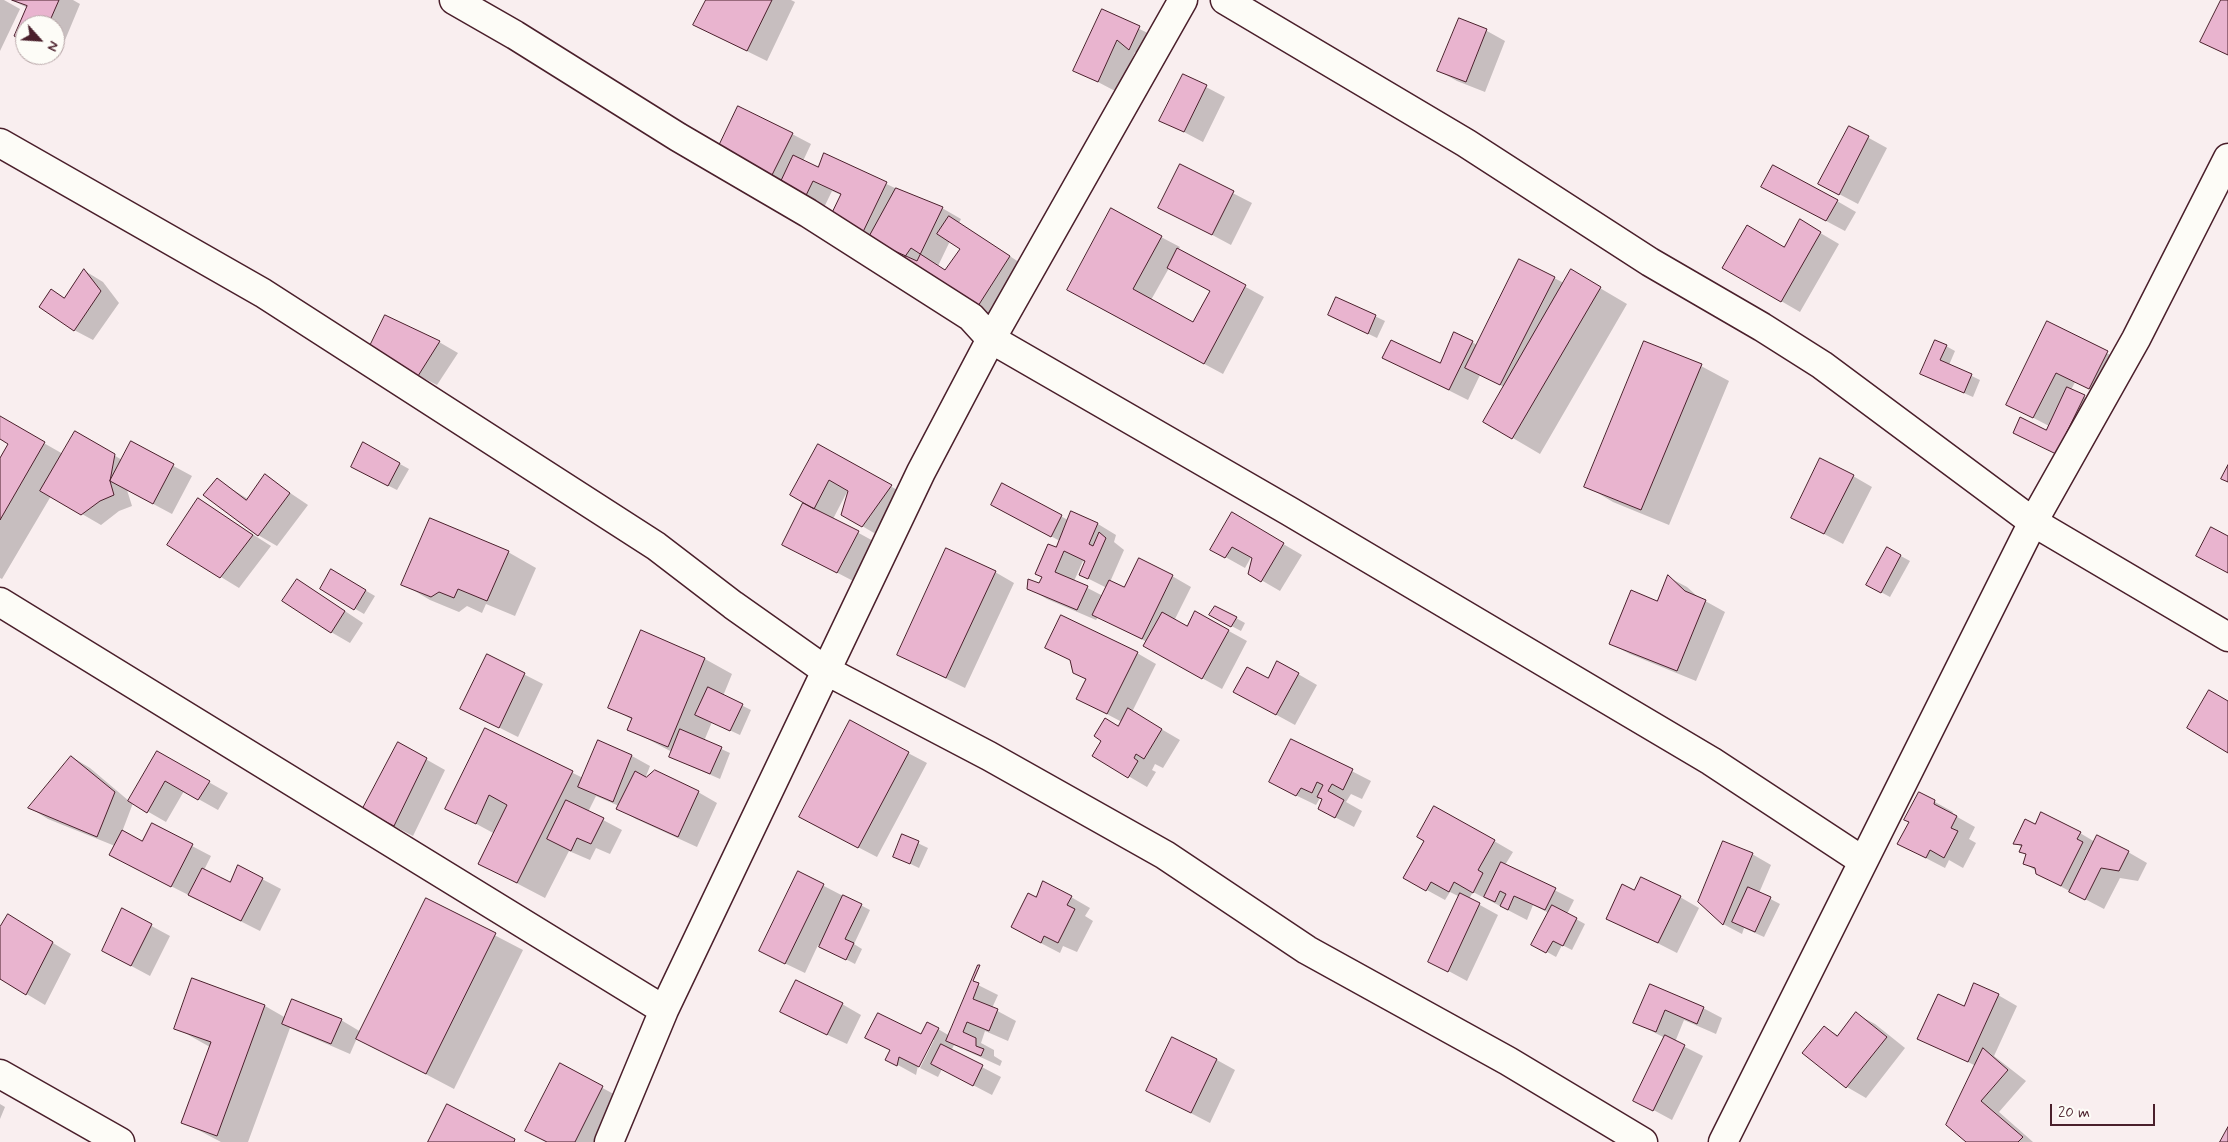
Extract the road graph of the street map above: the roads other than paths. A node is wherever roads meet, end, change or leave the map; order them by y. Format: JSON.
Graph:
{"nodes":[{"id":1,"x":454,"y":0,"type":"edge"},
{"id":2,"x":1183,"y":0,"type":"edge"},
{"id":3,"x":1225,"y":0,"type":"edge"},
{"id":4,"x":0,"y":143,"type":"edge"},
{"id":5,"x":2228,"y":159,"type":"edge"},
{"id":6,"x":991,"y":339,"type":"junction"},
{"id":7,"x":2033,"y":522,"type":"junction"},
{"id":8,"x":0,"y":602,"type":"edge"},
{"id":9,"x":2228,"y":637,"type":"edge"},
{"id":10,"x":825,"y":670,"type":"junction"},
{"id":11,"x":1862,"y":861,"type":"junction"},
{"id":12,"x":664,"y":1010,"type":"junction"},
{"id":13,"x":0,"y":1074,"type":"edge"},
{"id":14,"x":120,"y":1142,"type":"edge"},
{"id":15,"x":608,"y":1142,"type":"edge"},
{"id":16,"x":1643,"y":1142,"type":"edge"},
{"id":17,"x":1723,"y":1142,"type":"edge"}],
"edges":[{"from":1,"to":6,"type":"street"},
{"from":2,"to":6,"type":"street"},
{"from":3,"to":7,"type":"street"},
{"from":4,"to":10,"type":"street"},
{"from":5,"to":7,"type":"street"},
{"from":6,"to":10,"type":"street"},
{"from":6,"to":11,"type":"street"},
{"from":7,"to":9,"type":"street"},
{"from":7,"to":11,"type":"street"},
{"from":8,"to":12,"type":"street"},
{"from":10,"to":12,"type":"street"},
{"from":10,"to":16,"type":"street"},
{"from":11,"to":17,"type":"street"},
{"from":12,"to":15,"type":"street"},
{"from":13,"to":14,"type":"street"}]}
